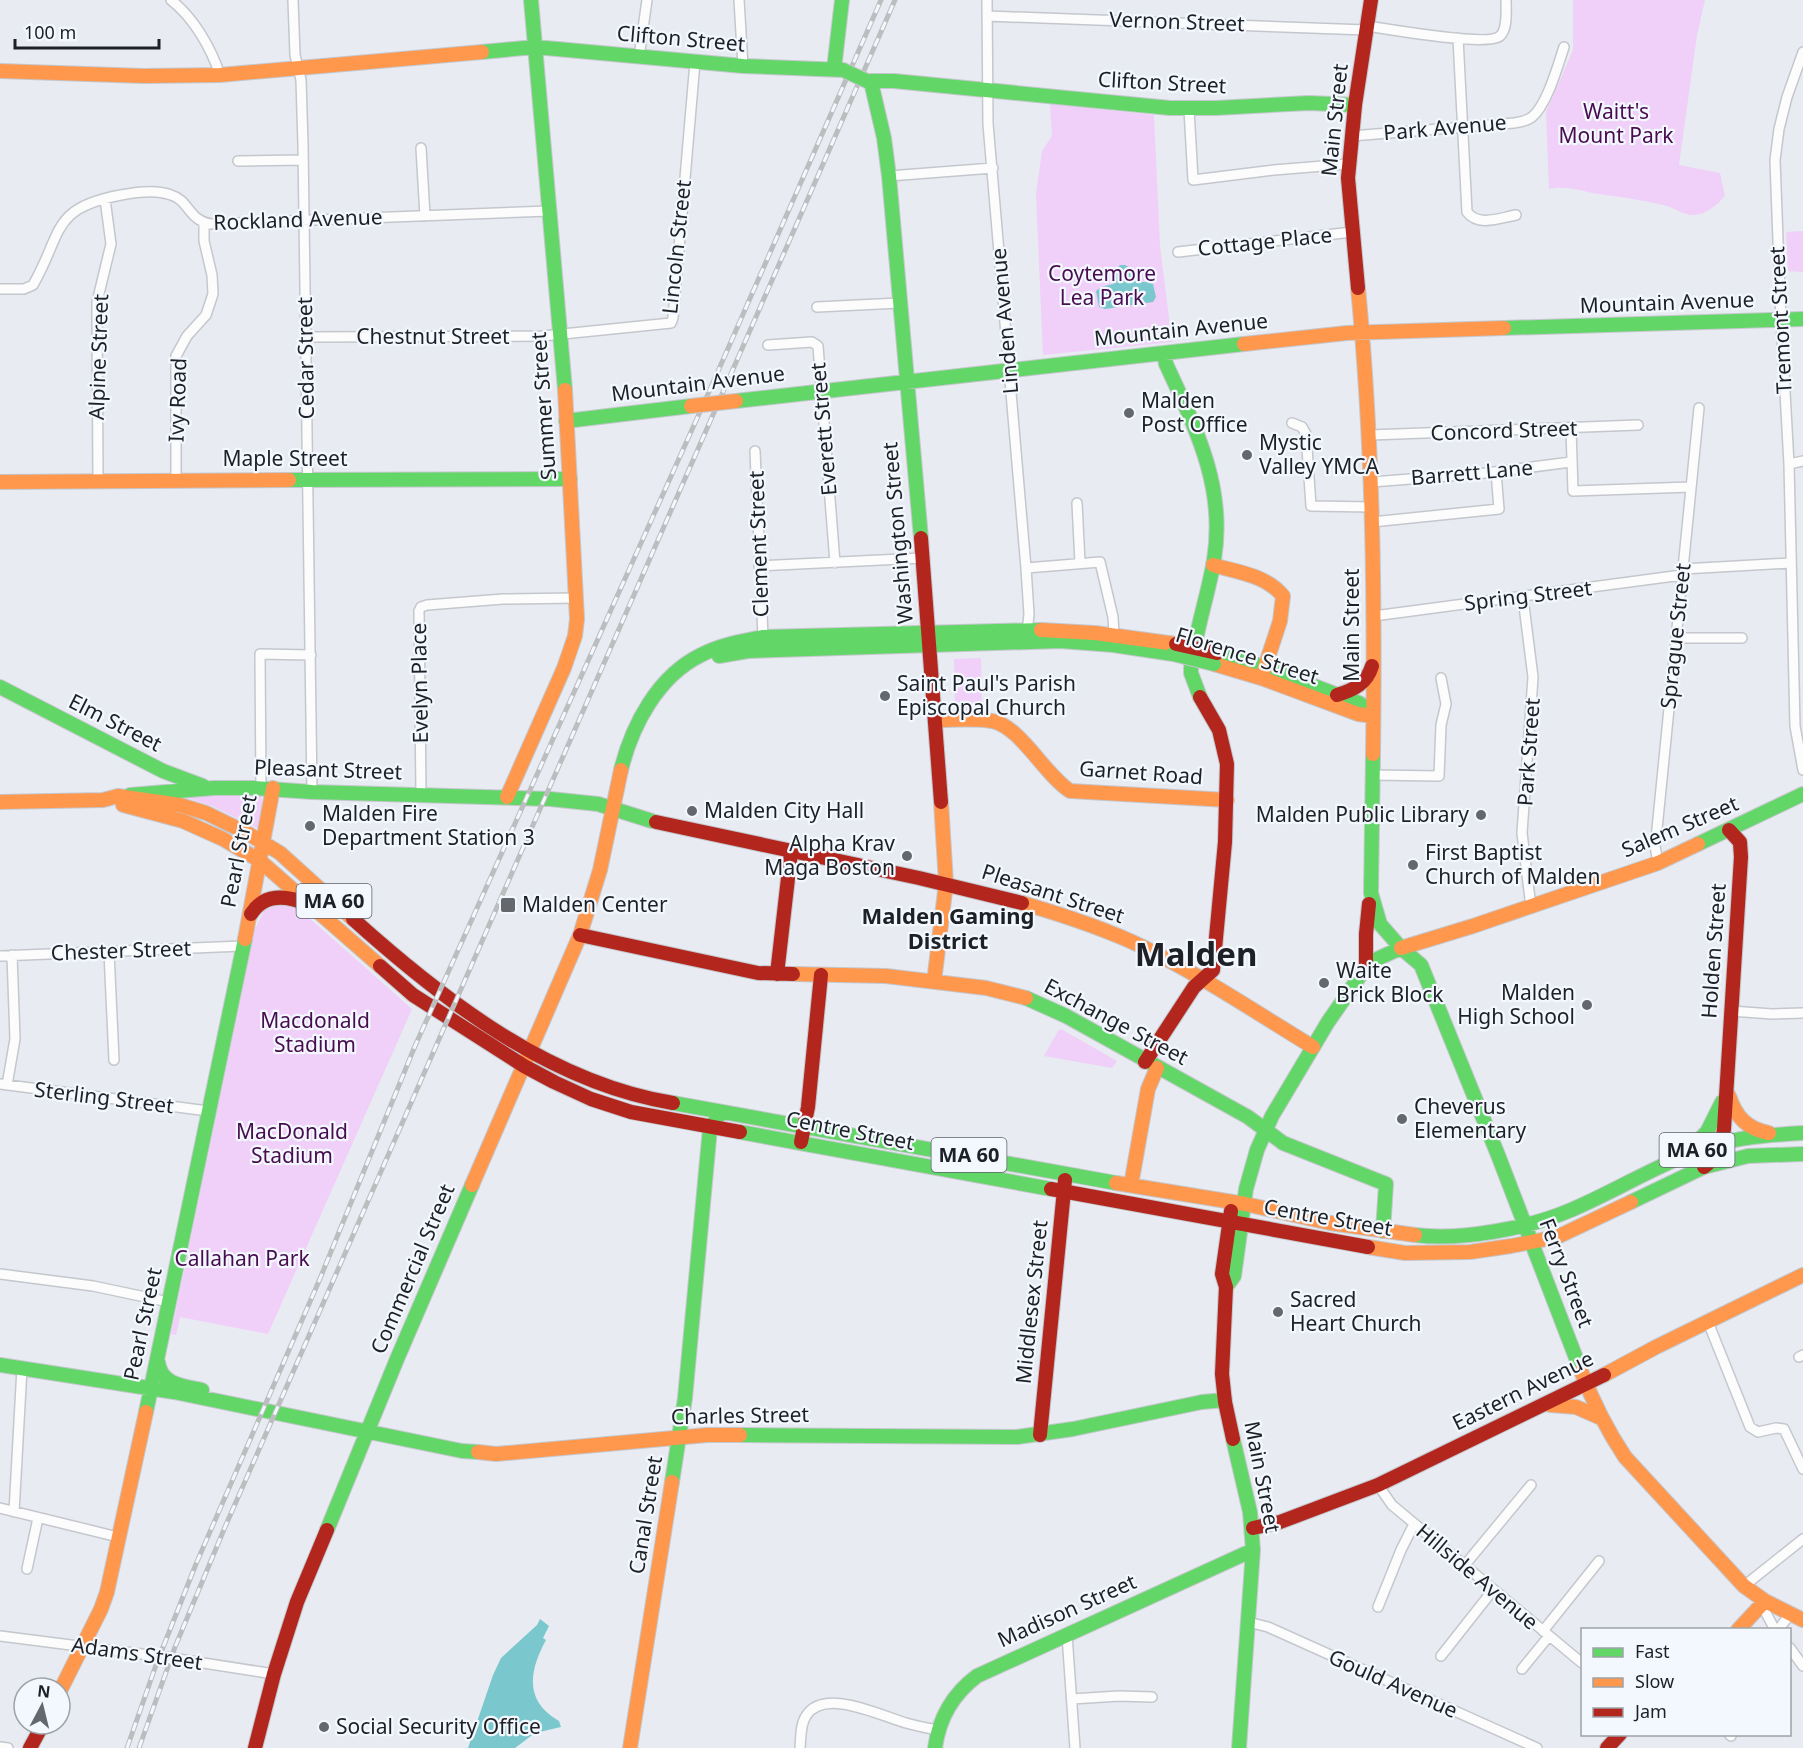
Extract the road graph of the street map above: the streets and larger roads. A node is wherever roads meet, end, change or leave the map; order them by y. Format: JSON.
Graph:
{"nodes":[{"id":1,"x":171,"y":0,"type":"edge"},
{"id":2,"x":293,"y":0,"type":"edge"},
{"id":3,"x":531,"y":0,"type":"edge"},
{"id":4,"x":647,"y":0,"type":"edge"},
{"id":5,"x":739,"y":0,"type":"edge"},
{"id":6,"x":842,"y":0,"type":"edge"},
{"id":7,"x":987,"y":0,"type":"edge"},
{"id":8,"x":1371,"y":0,"type":"edge"},
{"id":9,"x":1506,"y":0,"type":"edge"},
{"id":10,"x":987,"y":16,"type":"junction"},
{"id":11,"x":1366,"y":28,"type":"junction"},
{"id":12,"x":1458,"y":38,"type":"junction"},
{"id":13,"x":535,"y":47,"type":"junction"},
{"id":14,"x":1564,"y":47,"type":"dead end"},
{"id":15,"x":1803,"y":52,"type":"edge"},
{"id":16,"x":639,"y":57,"type":"junction"},
{"id":17,"x":695,"y":62,"type":"junction"},
{"id":18,"x":744,"y":66,"type":"junction"},
{"id":19,"x":298,"y":69,"type":"junction"},
{"id":20,"x":838,"y":69,"type":"junction"},
{"id":21,"x":0,"y":71,"type":"edge"},
{"id":22,"x":220,"y":75,"type":"junction"},
{"id":23,"x":869,"y":81,"type":"junction"},
{"id":24,"x":986,"y":90,"type":"junction"},
{"id":25,"x":1355,"y":105,"type":"junction"},
{"id":26,"x":1188,"y":109,"type":"junction"},
{"id":27,"x":1462,"y":128,"type":"junction"},
{"id":28,"x":1351,"y":136,"type":"junction"},
{"id":29,"x":421,"y":148,"type":"dead end"},
{"id":30,"x":303,"y":160,"type":"junction"},
{"id":31,"x":238,"y":161,"type":"dead end"},
{"id":32,"x":1348,"y":164,"type":"junction"},
{"id":33,"x":993,"y":168,"type":"junction"},
{"id":34,"x":889,"y":176,"type":"junction"},
{"id":35,"x":105,"y":199,"type":"junction"},
{"id":36,"x":549,"y":211,"type":"junction"},
{"id":37,"x":1516,"y":215,"type":"dead end"},
{"id":38,"x":425,"y":216,"type":"junction"},
{"id":39,"x":304,"y":221,"type":"junction"},
{"id":40,"x":204,"y":223,"type":"junction"},
{"id":41,"x":1352,"y":232,"type":"junction"},
{"id":42,"x":1178,"y":252,"type":"dead end"},
{"id":43,"x":0,"y":289,"type":"edge"},
{"id":44,"x":899,"y":303,"type":"junction"},
{"id":45,"x":817,"y":307,"type":"dead end"},
{"id":46,"x":1803,"y":319,"type":"edge"},
{"id":47,"x":1781,"y":320,"type":"junction"},
{"id":48,"x":1363,"y":333,"type":"junction"},
{"id":49,"x":560,"y":334,"type":"junction"},
{"id":50,"x":305,"y":337,"type":"junction"},
{"id":51,"x":768,"y":345,"type":"dead end"},
{"id":52,"x":1164,"y":353,"type":"junction"},
{"id":53,"x":1009,"y":370,"type":"junction"},
{"id":54,"x":906,"y":381,"type":"junction"},
{"id":55,"x":820,"y":391,"type":"junction"},
{"id":56,"x":1699,"y":408,"type":"dead end"},
{"id":57,"x":566,"y":421,"type":"junction"},
{"id":58,"x":1292,"y":423,"type":"dead end"},
{"id":59,"x":1638,"y":425,"type":"dead end"},
{"id":60,"x":1571,"y":429,"type":"junction"},
{"id":61,"x":1370,"y":435,"type":"junction"},
{"id":62,"x":755,"y":451,"type":"dead end"},
{"id":63,"x":1803,"y":461,"type":"edge"},
{"id":64,"x":1572,"y":462,"type":"junction"},
{"id":65,"x":1789,"y":464,"type":"junction"},
{"id":66,"x":1496,"y":472,"type":"junction"},
{"id":67,"x":570,"y":479,"type":"junction"},
{"id":68,"x":308,"y":480,"type":"junction"},
{"id":69,"x":98,"y":481,"type":"junction"},
{"id":70,"x":176,"y":481,"type":"junction"},
{"id":71,"x":0,"y":482,"type":"edge"},
{"id":72,"x":1372,"y":482,"type":"junction"},
{"id":73,"x":1691,"y":486,"type":"junction"},
{"id":74,"x":1077,"y":503,"type":"dead end"},
{"id":75,"x":1372,"y":514,"type":"junction"},
{"id":76,"x":922,"y":558,"type":"junction"},
{"id":77,"x":835,"y":563,"type":"junction"},
{"id":78,"x":1080,"y":563,"type":"junction"},
{"id":79,"x":1791,"y":563,"type":"junction"},
{"id":80,"x":1213,"y":565,"type":"junction"},
{"id":81,"x":759,"y":566,"type":"junction"},
{"id":82,"x":1026,"y":568,"type":"junction"},
{"id":83,"x":1682,"y":572,"type":"junction"},
{"id":84,"x":576,"y":598,"type":"junction"},
{"id":85,"x":1523,"y":598,"type":"junction"},
{"id":86,"x":1374,"y":616,"type":"junction"},
{"id":87,"x":797,"y":635,"type":"junction"},
{"id":88,"x":1027,"y":635,"type":"junction"},
{"id":89,"x":1114,"y":635,"type":"junction"},
{"id":90,"x":763,"y":637,"type":"junction"},
{"id":91,"x":929,"y":638,"type":"junction"},
{"id":92,"x":1676,"y":638,"type":"junction"},
{"id":93,"x":1742,"y":638,"type":"dead end"},
{"id":94,"x":1175,"y":649,"type":"junction"},
{"id":95,"x":798,"y":650,"type":"junction"},
{"id":96,"x":311,"y":655,"type":"junction"},
{"id":97,"x":1374,"y":657,"type":"junction"},
{"id":98,"x":1263,"y":673,"type":"junction"},
{"id":99,"x":1441,"y":678,"type":"dead end"},
{"id":100,"x":669,"y":681,"type":"junction"},
{"id":101,"x":0,"y":687,"type":"edge"},
{"id":102,"x":1337,"y":695,"type":"junction"},
{"id":103,"x":1373,"y":716,"type":"junction"},
{"id":104,"x":936,"y":720,"type":"junction"},
{"id":105,"x":1803,"y":770,"type":"edge"},
{"id":106,"x":1372,"y":775,"type":"junction"},
{"id":107,"x":214,"y":788,"type":"junction"},
{"id":108,"x":267,"y":788,"type":"junction"},
{"id":109,"x":312,"y":792,"type":"junction"},
{"id":110,"x":1803,"y":794,"type":"edge"},
{"id":111,"x":421,"y":795,"type":"junction"},
{"id":112,"x":118,"y":796,"type":"junction"},
{"id":113,"x":503,"y":797,"type":"junction"},
{"id":114,"x":103,"y":800,"type":"junction"},
{"id":115,"x":1227,"y":800,"type":"junction"},
{"id":116,"x":0,"y":802,"type":"edge"},
{"id":117,"x":613,"y":808,"type":"junction"},
{"id":118,"x":1729,"y":830,"type":"junction"},
{"id":119,"x":263,"y":842,"type":"junction"},
{"id":120,"x":791,"y":852,"type":"junction"},
{"id":121,"x":259,"y":860,"type":"junction"},
{"id":122,"x":1658,"y":862,"type":"junction"},
{"id":123,"x":946,"y":883,"type":"junction"},
{"id":124,"x":1371,"y":893,"type":"junction"},
{"id":125,"x":312,"y":906,"type":"junction"},
{"id":126,"x":1531,"y":907,"type":"junction"},
{"id":127,"x":248,"y":922,"type":"junction"},
{"id":128,"x":580,"y":935,"type":"junction"},
{"id":129,"x":242,"y":946,"type":"junction"},
{"id":130,"x":1401,"y":948,"type":"junction"},
{"id":131,"x":109,"y":952,"type":"junction"},
{"id":132,"x":12,"y":955,"type":"junction"},
{"id":133,"x":0,"y":956,"type":"edge"},
{"id":134,"x":1366,"y":968,"type":"junction"},
{"id":135,"x":777,"y":974,"type":"junction"},
{"id":136,"x":821,"y":975,"type":"junction"},
{"id":137,"x":1202,"y":980,"type":"junction"},
{"id":138,"x":934,"y":982,"type":"junction"},
{"id":139,"x":1731,"y":1011,"type":"junction"},
{"id":140,"x":1803,"y":1013,"type":"edge"},
{"id":141,"x":1312,"y":1047,"type":"junction"},
{"id":142,"x":531,"y":1050,"type":"junction"},
{"id":143,"x":114,"y":1060,"type":"dead end"},
{"id":144,"x":1151,"y":1065,"type":"junction"},
{"id":145,"x":524,"y":1066,"type":"junction"},
{"id":146,"x":1727,"y":1079,"type":"junction"},
{"id":147,"x":3,"y":1085,"type":"edge"},
{"id":148,"x":208,"y":1111,"type":"junction"},
{"id":149,"x":722,"y":1112,"type":"junction"},
{"id":150,"x":804,"y":1126,"type":"junction"},
{"id":151,"x":710,"y":1128,"type":"junction"},
{"id":152,"x":1265,"y":1130,"type":"junction"},
{"id":153,"x":1803,"y":1133,"type":"edge"},
{"id":154,"x":1778,"y":1134,"type":"junction"},
{"id":155,"x":801,"y":1142,"type":"junction"},
{"id":156,"x":1722,"y":1142,"type":"junction"},
{"id":157,"x":1803,"y":1154,"type":"edge"},
{"id":158,"x":1683,"y":1156,"type":"junction"},
{"id":159,"x":1704,"y":1167,"type":"junction"},
{"id":160,"x":1067,"y":1173,"type":"junction"},
{"id":161,"x":1131,"y":1185,"type":"junction"},
{"id":162,"x":1063,"y":1191,"type":"junction"},
{"id":163,"x":1239,"y":1203,"type":"junction"},
{"id":164,"x":1235,"y":1222,"type":"junction"},
{"id":165,"x":1524,"y":1225,"type":"junction"},
{"id":166,"x":1383,"y":1231,"type":"junction"},
{"id":167,"x":1532,"y":1242,"type":"junction"},
{"id":168,"x":0,"y":1274,"type":"edge"},
{"id":169,"x":1803,"y":1275,"type":"edge"},
{"id":170,"x":169,"y":1302,"type":"junction"},
{"id":171,"x":1708,"y":1322,"type":"junction"},
{"id":172,"x":158,"y":1358,"type":"junction"},
{"id":173,"x":0,"y":1365,"type":"edge"},
{"id":174,"x":22,"y":1368,"type":"junction"},
{"id":175,"x":1587,"y":1384,"type":"junction"},
{"id":176,"x":151,"y":1389,"type":"junction"},
{"id":177,"x":1225,"y":1400,"type":"junction"},
{"id":178,"x":1544,"y":1405,"type":"junction"},
{"id":179,"x":258,"y":1408,"type":"junction"},
{"id":180,"x":1601,"y":1418,"type":"junction"},
{"id":181,"x":368,"y":1432,"type":"junction"},
{"id":182,"x":1040,"y":1435,"type":"junction"},
{"id":183,"x":679,"y":1436,"type":"junction"},
{"id":184,"x":1803,"y":1469,"type":"edge"},
{"id":185,"x":1378,"y":1485,"type":"junction"},
{"id":186,"x":1531,"y":1485,"type":"dead end"},
{"id":187,"x":0,"y":1508,"type":"edge"},
{"id":188,"x":14,"y":1512,"type":"junction"},
{"id":189,"x":38,"y":1518,"type":"junction"},
{"id":190,"x":1414,"y":1524,"type":"junction"},
{"id":191,"x":1253,"y":1528,"type":"junction"},
{"id":192,"x":118,"y":1537,"type":"junction"},
{"id":193,"x":1803,"y":1539,"type":"edge"},
{"id":194,"x":1253,"y":1550,"type":"junction"},
{"id":195,"x":1599,"y":1561,"type":"dead end"},
{"id":196,"x":1464,"y":1566,"type":"junction"},
{"id":197,"x":27,"y":1569,"type":"dead end"},
{"id":198,"x":1744,"y":1586,"type":"junction"},
{"id":199,"x":1493,"y":1590,"type":"junction"},
{"id":200,"x":1764,"y":1602,"type":"junction"},
{"id":201,"x":1378,"y":1607,"type":"dead end"},
{"id":202,"x":1797,"y":1616,"type":"edge"},
{"id":203,"x":1248,"y":1622,"type":"junction"},
{"id":204,"x":1739,"y":1628,"type":"edge"},
{"id":205,"x":1776,"y":1628,"type":"edge"},
{"id":206,"x":1779,"y":1628,"type":"edge"},
{"id":207,"x":1546,"y":1634,"type":"junction"},
{"id":208,"x":1067,"y":1635,"type":"junction"},
{"id":209,"x":0,"y":1636,"type":"edge"},
{"id":210,"x":83,"y":1646,"type":"junction"},
{"id":211,"x":1791,"y":1649,"type":"edge"},
{"id":212,"x":1441,"y":1656,"type":"dead end"},
{"id":213,"x":1581,"y":1662,"type":"edge"},
{"id":214,"x":1803,"y":1666,"type":"edge"},
{"id":215,"x":1522,"y":1669,"type":"dead end"},
{"id":216,"x":274,"y":1674,"type":"junction"},
{"id":217,"x":68,"y":1676,"type":"edge"},
{"id":218,"x":1152,"y":1698,"type":"dead end"},
{"id":219,"x":1072,"y":1699,"type":"junction"},
{"id":220,"x":938,"y":1730,"type":"junction"},
{"id":221,"x":0,"y":1747,"type":"edge"},
{"id":222,"x":8,"y":1748,"type":"edge"},
{"id":223,"x":255,"y":1748,"type":"edge"},
{"id":224,"x":630,"y":1748,"type":"edge"},
{"id":225,"x":800,"y":1748,"type":"edge"},
{"id":226,"x":935,"y":1748,"type":"edge"},
{"id":227,"x":1075,"y":1748,"type":"edge"},
{"id":228,"x":1239,"y":1748,"type":"edge"},
{"id":229,"x":1537,"y":1748,"type":"edge"}],
"edges":[{"from":1,"to":22,"type":"street"},
{"from":2,"to":19,"type":"street","name":"Cedar Street"},
{"from":3,"to":13,"type":"street","name":"Summer Street"},
{"from":4,"to":16,"type":"street"},
{"from":5,"to":18,"type":"street"},
{"from":6,"to":20,"type":"street"},
{"from":7,"to":10,"type":"street","name":"Linden Avenue"},
{"from":8,"to":11,"type":"street","name":"Main Street"},
{"from":9,"to":12,"type":"street","name":"Vernon Street"},
{"from":10,"to":11,"type":"street","name":"Vernon Street"},
{"from":10,"to":24,"type":"street","name":"Linden Avenue"},
{"from":11,"to":12,"type":"street","name":"Vernon Street"},
{"from":11,"to":25,"type":"street","name":"Main Street"},
{"from":12,"to":27,"type":"street"},
{"from":13,"to":16,"type":"street","name":"Clifton Street"},
{"from":13,"to":19,"type":"street","name":"Clifton Street"},
{"from":13,"to":36,"type":"street","name":"Summer Street"},
{"from":14,"to":27,"type":"street","name":"Park Avenue"},
{"from":15,"to":47,"type":"street","name":"Tremont Street"},
{"from":16,"to":17,"type":"street","name":"Clifton Street"},
{"from":17,"to":18,"type":"street","name":"Clifton Street"},
{"from":17,"to":49,"type":"street","name":"Lincoln Street"},
{"from":18,"to":20,"type":"street","name":"Clifton Street"},
{"from":19,"to":22,"type":"street","name":"Clifton Street"},
{"from":19,"to":30,"type":"street","name":"Cedar Street"},
{"from":20,"to":23,"type":"street","name":"Clifton Street","bridge":true},
{"from":21,"to":22,"type":"street","name":"Clifton Street"},
{"from":23,"to":24,"type":"street","name":"Clifton Street"},
{"from":23,"to":34,"type":"street","name":"Washington Street"},
{"from":24,"to":26,"type":"street","name":"Clifton Street"},
{"from":24,"to":33,"type":"street","name":"Linden Avenue"},
{"from":25,"to":26,"type":"street","name":"Clifton Street"},
{"from":25,"to":28,"type":"street","name":"Main Street"},
{"from":26,"to":32,"type":"street"},
{"from":27,"to":28,"type":"street","name":"Park Avenue"},
{"from":27,"to":37,"type":"street"},
{"from":28,"to":32,"type":"street","name":"Main Street"},
{"from":29,"to":38,"type":"street"},
{"from":30,"to":31,"type":"street"},
{"from":30,"to":39,"type":"street","name":"Cedar Street"},
{"from":32,"to":41,"type":"street","name":"Main Street"},
{"from":33,"to":34,"type":"street"},
{"from":33,"to":53,"type":"street","name":"Linden Avenue"},
{"from":34,"to":44,"type":"street","name":"Washington Street"},
{"from":35,"to":40,"type":"street","name":"Rockland Avenue"},
{"from":35,"to":43,"type":"street","name":"Rockland Avenue"},
{"from":35,"to":69,"type":"street","name":"Alpine Street"},
{"from":36,"to":38,"type":"street","name":"Rockland Avenue"},
{"from":36,"to":49,"type":"street","name":"Summer Street"},
{"from":38,"to":39,"type":"street","name":"Rockland Avenue"},
{"from":39,"to":40,"type":"street","name":"Rockland Avenue"},
{"from":39,"to":50,"type":"street","name":"Cedar Street"},
{"from":40,"to":70,"type":"street","name":"Ivy Road"},
{"from":41,"to":42,"type":"street","name":"Cottage Place"},
{"from":41,"to":48,"type":"street","name":"Main Street"},
{"from":44,"to":45,"type":"street"},
{"from":44,"to":54,"type":"street","name":"Washington Street"},
{"from":46,"to":47,"type":"street","name":"Mountain Avenue"},
{"from":47,"to":48,"type":"street","name":"Mountain Avenue"},
{"from":47,"to":65,"type":"street","name":"Tremont Street"},
{"from":48,"to":52,"type":"street","name":"Mountain Avenue"},
{"from":48,"to":61,"type":"street","name":"Main Street"},
{"from":49,"to":50,"type":"street","name":"Chestnut Street"},
{"from":49,"to":57,"type":"street","name":"Summer Street"},
{"from":50,"to":68,"type":"street","name":"Cedar Street"},
{"from":51,"to":55,"type":"street","name":"Everett Street"},
{"from":52,"to":53,"type":"street","name":"Mountain Avenue"},
{"from":52,"to":80,"type":"street"},
{"from":53,"to":54,"type":"street","name":"Mountain Avenue"},
{"from":53,"to":82,"type":"street","name":"Linden Avenue"},
{"from":54,"to":55,"type":"street","name":"Mountain Avenue"},
{"from":54,"to":76,"type":"street","name":"Washington Street"},
{"from":55,"to":57,"type":"street","name":"Mountain Avenue","bridge":true},
{"from":55,"to":77,"type":"street","name":"Everett Street"},
{"from":56,"to":73,"type":"street","name":"Sprague Street"},
{"from":57,"to":67,"type":"street","name":"Summer Street"},
{"from":58,"to":75,"type":"street"},
{"from":59,"to":60,"type":"street","name":"Concord Street"},
{"from":60,"to":61,"type":"street","name":"Concord Street"},
{"from":60,"to":64,"type":"street"},
{"from":61,"to":72,"type":"street","name":"Main Street"},
{"from":62,"to":81,"type":"street","name":"Clement Street"},
{"from":63,"to":65,"type":"street"},
{"from":64,"to":66,"type":"street","name":"Barrett Lane"},
{"from":64,"to":73,"type":"street"},
{"from":65,"to":79,"type":"street","name":"Tremont Street"},
{"from":66,"to":72,"type":"street","name":"Barrett Lane"},
{"from":66,"to":75,"type":"street"},
{"from":67,"to":68,"type":"street","name":"Maple Street"},
{"from":67,"to":84,"type":"street","name":"Summer Street"},
{"from":68,"to":70,"type":"street","name":"Maple Street"},
{"from":68,"to":96,"type":"street","name":"Cedar Street"},
{"from":69,"to":70,"type":"street","name":"Maple Street"},
{"from":69,"to":71,"type":"street","name":"Maple Street"},
{"from":72,"to":75,"type":"street","name":"Main Street"},
{"from":73,"to":83,"type":"street","name":"Sprague Street"},
{"from":74,"to":78,"type":"street"},
{"from":75,"to":86,"type":"street","name":"Main Street"},
{"from":76,"to":77,"type":"street"},
{"from":76,"to":91,"type":"street","name":"Washington Street"},
{"from":77,"to":81,"type":"street"},
{"from":78,"to":82,"type":"street"},
{"from":78,"to":89,"type":"street"},
{"from":79,"to":83,"type":"street","name":"Spring Street"},
{"from":79,"to":105,"type":"street","name":"Tremont Street"},
{"from":80,"to":98,"type":"street"},
{"from":80,"to":115,"type":"street"},
{"from":81,"to":90,"type":"street","name":"Clement Street"},
{"from":82,"to":88,"type":"street","name":"Linden Avenue"},
{"from":83,"to":85,"type":"street","name":"Spring Street"},
{"from":83,"to":92,"type":"street","name":"Sprague Street"},
{"from":84,"to":111,"type":"street","name":"Evelyn Place"},
{"from":84,"to":113,"type":"street","name":"Summer Street"},
{"from":85,"to":86,"type":"street","name":"Spring Street"},
{"from":85,"to":126,"type":"street","name":"Park Street"},
{"from":86,"to":97,"type":"street","name":"Main Street"},
{"from":87,"to":90,"type":"street","name":"Florence Street"},
{"from":87,"to":91,"type":"street","name":"Florence Street"},
{"from":87,"to":95,"type":"street"},
{"from":88,"to":89,"type":"street","name":"Florence Street"},
{"from":88,"to":91,"type":"street","name":"Florence Street"},
{"from":88,"to":94,"type":"street","name":"Florence Street"},
{"from":89,"to":94,"type":"street","name":"Florence Street"},
{"from":90,"to":100,"type":"street","name":"Florence Street"},
{"from":91,"to":95,"type":"street","name":"Florence Street"},
{"from":91,"to":104,"type":"street","name":"Washington Street"},
{"from":92,"to":93,"type":"street"},
{"from":92,"to":122,"type":"street","name":"Sprague Street"},
{"from":94,"to":98,"type":"street","name":"Florence Street","bridge":true},
{"from":95,"to":100,"type":"street","name":"Florence Street"},
{"from":96,"to":108,"type":"street"},
{"from":96,"to":109,"type":"street","name":"Cedar Street"},
{"from":97,"to":102,"type":"street"},
{"from":97,"to":103,"type":"street","name":"Main Street"},
{"from":98,"to":102,"type":"street","name":"Florence Street"},
{"from":98,"to":103,"type":"street","name":"Florence Street"},
{"from":99,"to":106,"type":"street"},
{"from":100,"to":117,"type":"street","name":"Florence Street"},
{"from":101,"to":107,"type":"street","name":"Elm Street"},
{"from":102,"to":103,"type":"street","name":"Florence Street"},
{"from":103,"to":106,"type":"street","name":"Main Street"},
{"from":104,"to":115,"type":"street","name":"Garnet Road"},
{"from":104,"to":123,"type":"street","name":"Washington Street"},
{"from":106,"to":124,"type":"street","name":"Main Street"},
{"from":107,"to":108,"type":"street","name":"Pleasant Street"},
{"from":107,"to":112,"type":"street","name":"Pleasant Street"},
{"from":108,"to":109,"type":"street","name":"Pleasant Street"},
{"from":108,"to":119,"type":"street","name":"Pearl Street"},
{"from":109,"to":111,"type":"street","name":"Pleasant Street"},
{"from":110,"to":118,"type":"street","name":"Salem Street"},
{"from":111,"to":113,"type":"street","name":"Pleasant Street"},
{"from":112,"to":114,"type":"street","name":"Pleasant Street","number":"MA 60"},
{"from":112,"to":119,"type":"street","name":"Centre Street","number":"MA 60"},
{"from":113,"to":117,"type":"street","name":"Pleasant Street"},
{"from":114,"to":116,"type":"street","name":"Pleasant Street","number":"MA 60"},
{"from":114,"to":121,"type":"street","name":"Centre Street","number":"MA 60"},
{"from":115,"to":137,"type":"street"},
{"from":117,"to":120,"type":"street","name":"Pleasant Street"},
{"from":117,"to":128,"type":"street","name":"Commercial Street"},
{"from":118,"to":122,"type":"street","name":"Salem Street"},
{"from":118,"to":139,"type":"street","name":"Holden Street"},
{"from":119,"to":121,"type":"street","name":"Pearl Street"},
{"from":119,"to":142,"type":"street","name":"Centre Street","number":"MA 60"},
{"from":120,"to":123,"type":"street","name":"Pleasant Street"},
{"from":120,"to":135,"type":"street"},
{"from":121,"to":125,"type":"street","name":"Centre Street","number":"MA 60"},
{"from":121,"to":127,"type":"street","name":"Pearl Street"},
{"from":122,"to":126,"type":"street","name":"Salem Street"},
{"from":123,"to":137,"type":"street","name":"Pleasant Street"},
{"from":123,"to":138,"type":"street","name":"Washington Street"},
{"from":124,"to":130,"type":"street","name":"Main Street"},
{"from":124,"to":134,"type":"street"},
{"from":125,"to":127,"type":"street","name":"Pearl Street"},
{"from":125,"to":145,"type":"street","name":"Centre Street","number":"MA 60"},
{"from":126,"to":130,"type":"street","name":"Salem Street"},
{"from":127,"to":129,"type":"street","name":"Pearl Street"},
{"from":128,"to":135,"type":"street","name":"Exchange Street"},
{"from":128,"to":142,"type":"street","name":"Commercial Street"},
{"from":129,"to":131,"type":"street","name":"Chester Street"},
{"from":129,"to":148,"type":"street","name":"Pearl Street"},
{"from":130,"to":134,"type":"street","name":"Main Street"},
{"from":130,"to":165,"type":"street","name":"Ferry Street"},
{"from":131,"to":132,"type":"street","name":"Chester Street"},
{"from":131,"to":143,"type":"street"},
{"from":132,"to":133,"type":"street","name":"Chester Street"},
{"from":132,"to":147,"type":"street"},
{"from":134,"to":141,"type":"street","name":"Main Street"},
{"from":135,"to":136,"type":"street","name":"Exchange Street"},
{"from":136,"to":138,"type":"street","name":"Exchange Street"},
{"from":136,"to":150,"type":"street"},
{"from":137,"to":141,"type":"street","name":"Pleasant Street"},
{"from":137,"to":144,"type":"street"},
{"from":138,"to":144,"type":"street","name":"Exchange Street"},
{"from":139,"to":140,"type":"street"},
{"from":139,"to":146,"type":"street","name":"Holden Street"},
{"from":141,"to":152,"type":"street","name":"Main Street"},
{"from":142,"to":145,"type":"street","name":"Commercial Street"},
{"from":142,"to":149,"type":"street","name":"Centre Street","number":"MA 60"},
{"from":144,"to":152,"type":"street","name":"Exchange Street"},
{"from":144,"to":161,"type":"street"},
{"from":145,"to":151,"type":"street","name":"Centre Street","number":"MA 60"},
{"from":145,"to":181,"type":"street","name":"Commercial Street"},
{"from":146,"to":154,"type":"street"},
{"from":146,"to":156,"type":"street","name":"Holden Street"},
{"from":146,"to":158,"type":"street","name":"Holden Street"},
{"from":147,"to":148,"type":"street","name":"Sterling Street"},
{"from":148,"to":170,"type":"street","name":"Pearl Street"},
{"from":149,"to":150,"type":"street","name":"Centre Street","number":"MA 60"},
{"from":149,"to":151,"type":"street"},
{"from":150,"to":155,"type":"street"},
{"from":150,"to":160,"type":"street","name":"Centre Street","number":"MA 60"},
{"from":151,"to":155,"type":"street","name":"Centre Street","number":"MA 60"},
{"from":151,"to":183,"type":"street","name":"Canal Street"},
{"from":152,"to":163,"type":"street","name":"Main Street"},
{"from":152,"to":166,"type":"street","name":"Exchange Street"},
{"from":153,"to":154,"type":"street","name":"Centre Street","number":"MA 60"},
{"from":154,"to":156,"type":"street","name":"Centre Street","number":"MA 60"},
{"from":155,"to":162,"type":"street","name":"Centre Street","number":"MA 60"},
{"from":156,"to":158,"type":"street","name":"Centre Street","number":"MA 60"},
{"from":156,"to":159,"type":"street"},
{"from":157,"to":159,"type":"street","name":"Centre Street","number":"MA 60"},
{"from":158,"to":165,"type":"street","name":"Centre Street","number":"MA 60"},
{"from":159,"to":167,"type":"street","name":"Centre Street","number":"MA 60"},
{"from":160,"to":161,"type":"street","name":"Centre Street","number":"MA 60"},
{"from":160,"to":162,"type":"street","name":"Middlesex Street"},
{"from":161,"to":163,"type":"street","name":"Centre Street","number":"MA 60"},
{"from":162,"to":164,"type":"street","name":"Centre Street","number":"MA 60"},
{"from":162,"to":182,"type":"street","name":"Middlesex Street"},
{"from":163,"to":164,"type":"street","name":"Main Street"},
{"from":163,"to":166,"type":"street","name":"Centre Street","number":"MA 60"},
{"from":164,"to":167,"type":"street","name":"Centre Street","number":"MA 60"},
{"from":164,"to":177,"type":"street","name":"Main Street"},
{"from":165,"to":166,"type":"street","name":"Centre Street","number":"MA 60"},
{"from":165,"to":167,"type":"street","name":"Ferry Street"},
{"from":167,"to":175,"type":"street","name":"Ferry Street"},
{"from":168,"to":170,"type":"street"},
{"from":169,"to":171,"type":"street","name":"Eastern Avenue"},
{"from":170,"to":172,"type":"street","name":"Pearl Street"},
{"from":171,"to":175,"type":"street","name":"Eastern Avenue"},
{"from":171,"to":184,"type":"street"},
{"from":172,"to":176,"type":"street","name":"Pearl Street"},
{"from":172,"to":179,"type":"street","name":"Charles Street"},
{"from":173,"to":174,"type":"street","name":"Charles Street"},
{"from":174,"to":176,"type":"street","name":"Charles Street"},
{"from":174,"to":188,"type":"street"},
{"from":175,"to":178,"type":"street","name":"Eastern Avenue"},
{"from":175,"to":180,"type":"street","name":"Ferry Street"},
{"from":176,"to":179,"type":"street","name":"Charles Street"},
{"from":176,"to":192,"type":"street","name":"Pearl Street"},
{"from":177,"to":182,"type":"street","name":"Charles Street"},
{"from":177,"to":191,"type":"street","name":"Main Street"},
{"from":178,"to":180,"type":"street"},
{"from":178,"to":185,"type":"street","name":"Eastern Avenue"},
{"from":179,"to":181,"type":"street","name":"Charles Street"},
{"from":180,"to":198,"type":"street","name":"Ferry Street"},
{"from":181,"to":183,"type":"street","name":"Charles Street"},
{"from":181,"to":216,"type":"street","name":"Commercial Street"},
{"from":182,"to":183,"type":"street","name":"Charles Street"},
{"from":183,"to":224,"type":"street","name":"Canal Street"},
{"from":185,"to":190,"type":"street","name":"Hillside Avenue"},
{"from":185,"to":191,"type":"street","name":"Eastern Avenue"},
{"from":186,"to":196,"type":"street"},
{"from":187,"to":188,"type":"street"},
{"from":188,"to":189,"type":"street"},
{"from":189,"to":192,"type":"street"},
{"from":189,"to":197,"type":"street"},
{"from":190,"to":196,"type":"street","name":"Hillside Avenue"},
{"from":190,"to":201,"type":"street"},
{"from":191,"to":194,"type":"street","name":"Main Street"},
{"from":192,"to":210,"type":"street","name":"Pearl Street"},
{"from":193,"to":198,"type":"street"},
{"from":194,"to":203,"type":"street","name":"Main Street"},
{"from":194,"to":208,"type":"street","name":"Madison Street"},
{"from":195,"to":207,"type":"street"},
{"from":196,"to":199,"type":"street","name":"Hillside Avenue"},
{"from":198,"to":200,"type":"street","name":"Ferry Street"},
{"from":199,"to":207,"type":"street","name":"Hillside Avenue"},
{"from":199,"to":212,"type":"street"},
{"from":200,"to":202,"type":"street","name":"Ferry Street"},
{"from":200,"to":204,"type":"street"},
{"from":200,"to":205,"type":"street"},
{"from":202,"to":206,"type":"street"},
{"from":203,"to":228,"type":"street","name":"Main Street"},
{"from":203,"to":229,"type":"street","name":"Gould Avenue"},
{"from":207,"to":213,"type":"street","name":"Hillside Avenue"},
{"from":207,"to":215,"type":"street"},
{"from":208,"to":219,"type":"street"},
{"from":208,"to":220,"type":"street","name":"Madison Street"},
{"from":209,"to":210,"type":"street","name":"Adams Street"},
{"from":210,"to":216,"type":"street","name":"Adams Street"},
{"from":210,"to":217,"type":"street","name":"Pearl Street"},
{"from":211,"to":214,"type":"street"},
{"from":216,"to":223,"type":"street","name":"Commercial Street"},
{"from":218,"to":219,"type":"street"},
{"from":219,"to":227,"type":"street"},
{"from":220,"to":225,"type":"street"},
{"from":220,"to":226,"type":"street","name":"Madison Street"},
{"from":221,"to":222,"type":"street"}]}
